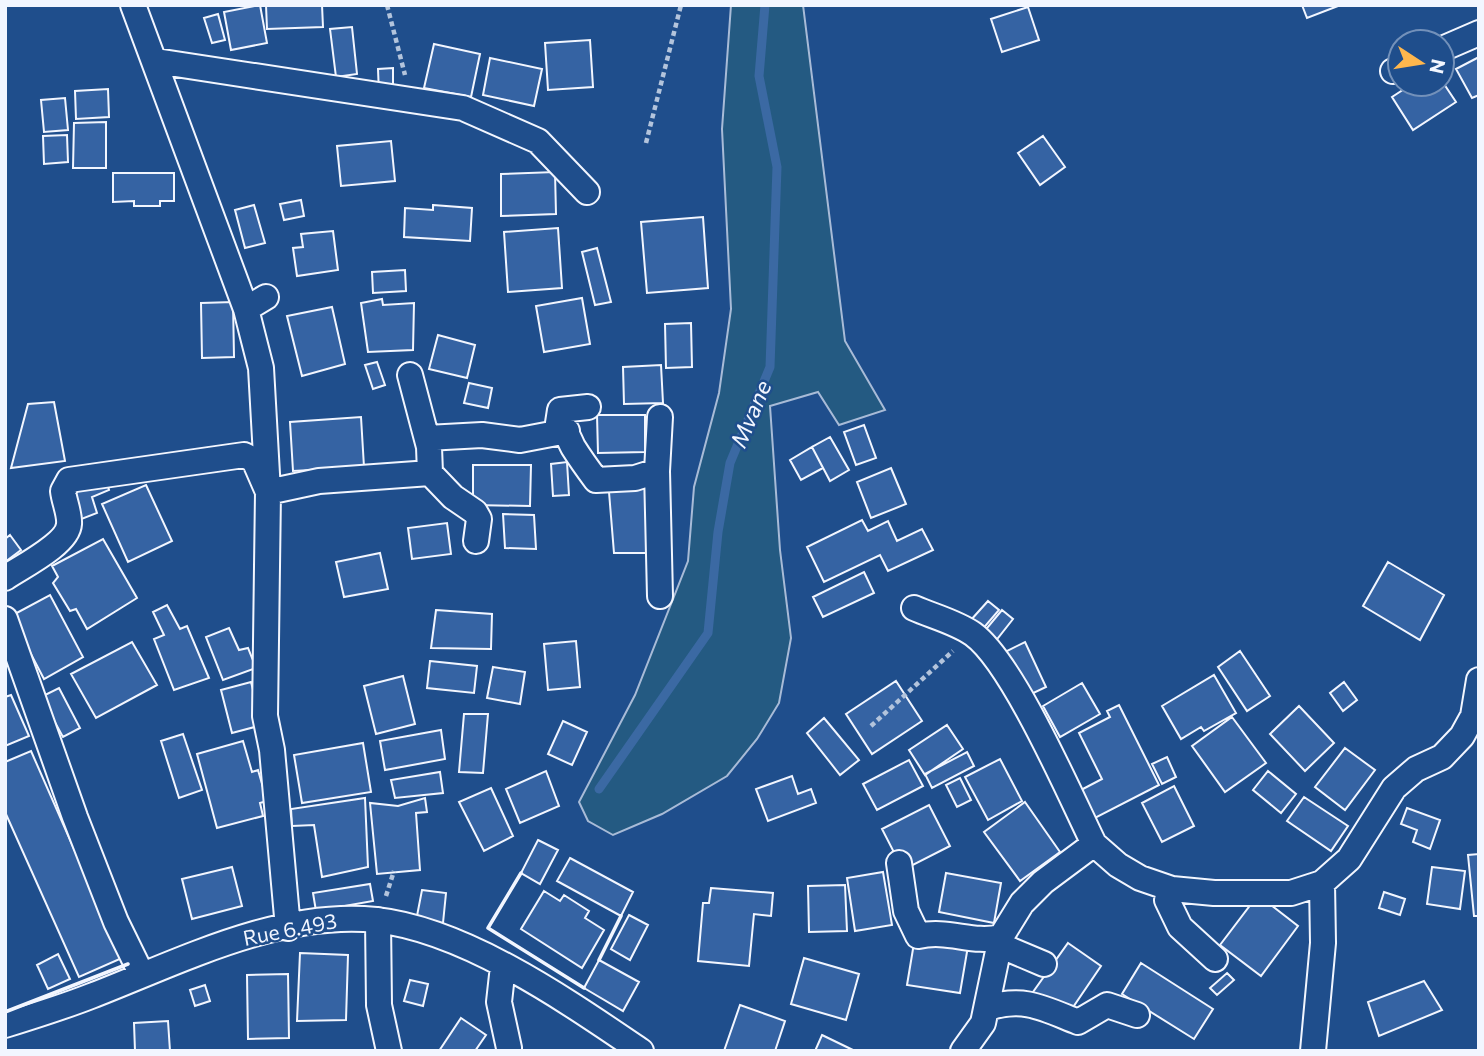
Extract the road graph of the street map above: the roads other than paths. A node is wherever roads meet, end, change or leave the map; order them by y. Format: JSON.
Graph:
{"nodes":[{"id":1,"x":133,"y":5,"type":"edge"},
{"id":2,"x":1479,"y":33,"type":"edge"},
{"id":3,"x":1456,"y":44,"type":"edge"},
{"id":4,"x":156,"y":61,"type":"junction"},
{"id":5,"x":587,"y":192,"type":"dead end"},
{"id":6,"x":410,"y":375,"type":"dead end"},
{"id":7,"x":588,"y":407,"type":"dead end"},
{"id":8,"x":660,"y":416,"type":"dead end"},
{"id":9,"x":567,"y":431,"type":"junction"},
{"id":10,"x":427,"y":438,"type":"junction"},
{"id":11,"x":657,"y":471,"type":"junction"},
{"id":12,"x":430,"y":473,"type":"junction"},
{"id":13,"x":268,"y":492,"type":"junction"},
{"id":14,"x":476,"y":541,"type":"dead end"},
{"id":15,"x":5,"y":578,"type":"edge"},
{"id":16,"x":660,"y":597,"type":"dead end"},
{"id":17,"x":914,"y":608,"type":"dead end"},
{"id":18,"x":5,"y":619,"type":"edge"},
{"id":19,"x":1479,"y":680,"type":"edge"},
{"id":20,"x":1094,"y":844,"type":"junction"},
{"id":21,"x":899,"y":863,"type":"dead end"},
{"id":22,"x":1322,"y":883,"type":"junction"},
{"id":23,"x":1172,"y":889,"type":"junction"},
{"id":24,"x":377,"y":920,"type":"junction"},
{"id":25,"x":289,"y":928,"type":"junction"},
{"id":26,"x":1000,"y":941,"type":"junction"},
{"id":27,"x":1215,"y":959,"type":"dead end"},
{"id":28,"x":1044,"y":964,"type":"dead end"},
{"id":29,"x":503,"y":966,"type":"junction"},
{"id":30,"x":141,"y":973,"type":"junction"},
{"id":31,"x":988,"y":1008,"type":"junction"},
{"id":32,"x":1137,"y":1015,"type":"dead end"},
{"id":33,"x":5,"y":1026,"type":"edge"},
{"id":34,"x":509,"y":1048,"type":"dead end"},
{"id":35,"x":389,"y":1051,"type":"edge"},
{"id":36,"x":641,"y":1051,"type":"edge"},
{"id":37,"x":963,"y":1051,"type":"edge"},
{"id":38,"x":1312,"y":1051,"type":"edge"}],
"edges":[{"from":1,"to":4,"type":"street"},
{"from":2,"to":3,"type":"street"},
{"from":4,"to":5,"type":"street"},
{"from":4,"to":13,"type":"street"},
{"from":6,"to":10,"type":"street"},
{"from":7,"to":9,"type":"street"},
{"from":8,"to":11,"type":"street"},
{"from":9,"to":10,"type":"street"},
{"from":9,"to":11,"type":"street"},
{"from":10,"to":12,"type":"street"},
{"from":11,"to":16,"type":"street"},
{"from":12,"to":13,"type":"street"},
{"from":12,"to":14,"type":"street"},
{"from":13,"to":15,"type":"street"},
{"from":13,"to":25,"type":"street"},
{"from":17,"to":20,"type":"street"},
{"from":18,"to":30,"type":"street"},
{"from":19,"to":22,"type":"street"},
{"from":20,"to":23,"type":"street"},
{"from":20,"to":26,"type":"street"},
{"from":21,"to":26,"type":"street"},
{"from":22,"to":23,"type":"street"},
{"from":22,"to":38,"type":"street"},
{"from":23,"to":27,"type":"street"},
{"from":24,"to":25,"type":"street","name":"Rue 6.493"},
{"from":24,"to":29,"type":"street","name":"Rue 6.493"},
{"from":24,"to":35,"type":"street"},
{"from":25,"to":30,"type":"street","name":"Rue 6.493"},
{"from":26,"to":28,"type":"street"},
{"from":26,"to":31,"type":"street"},
{"from":29,"to":34,"type":"street"},
{"from":29,"to":36,"type":"street","name":"Rue 6.493"},
{"from":30,"to":33,"type":"street","name":"Rue 6.493"},
{"from":31,"to":32,"type":"street"},
{"from":31,"to":37,"type":"street"}]}
